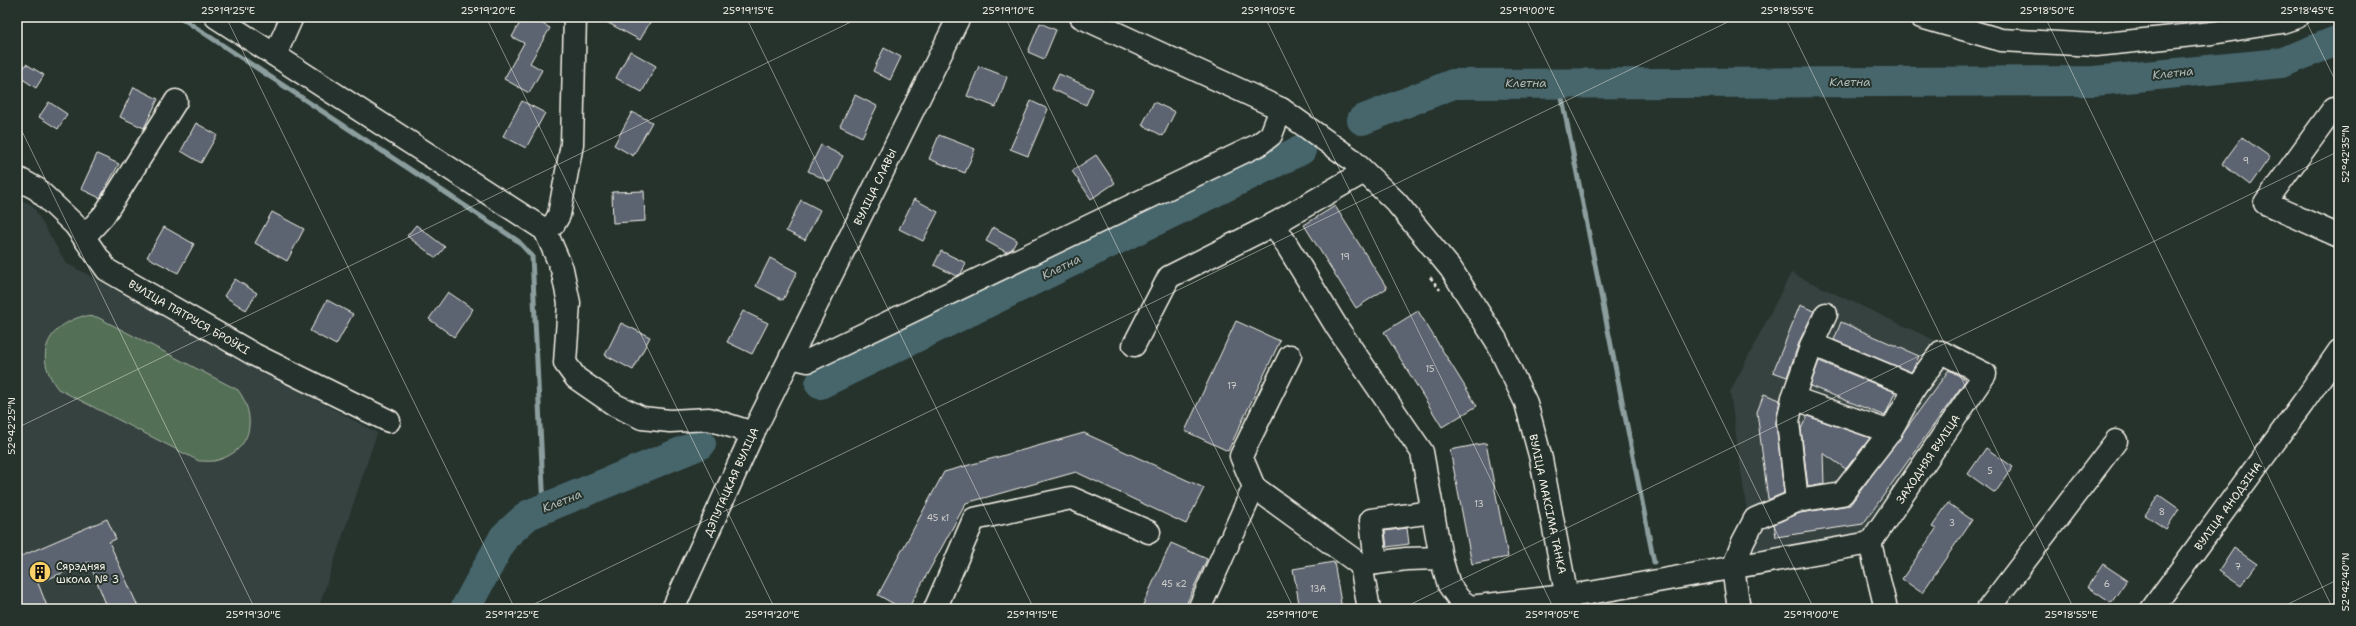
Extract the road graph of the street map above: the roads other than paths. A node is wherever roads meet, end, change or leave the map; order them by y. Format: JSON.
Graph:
{"nodes":[{"id":1,"x":216,"y":17,"type":"edge"},
{"id":2,"x":292,"y":17,"type":"edge"},
{"id":3,"x":576,"y":17,"type":"edge"},
{"id":4,"x":959,"y":17,"type":"edge"},
{"id":5,"x":1081,"y":17,"type":"edge"},
{"id":6,"x":1921,"y":17,"type":"edge"},
{"id":7,"x":2297,"y":17,"type":"edge"},
{"id":8,"x":274,"y":55,"type":"junction"},
{"id":9,"x":176,"y":100,"type":"dead end"},
{"id":10,"x":2334,"y":108,"type":"dead end"},
{"id":11,"x":1281,"y":109,"type":"junction"},
{"id":12,"x":1364,"y":172,"type":"junction"},
{"id":13,"x":17,"y":178,"type":"edge"},
{"id":14,"x":1274,"y":224,"type":"junction"},
{"id":15,"x":545,"y":230,"type":"junction"},
{"id":16,"x":2339,"y":236,"type":"edge"},
{"id":17,"x":84,"y":237,"type":"junction"},
{"id":18,"x":1826,"y":314,"type":"dead end"},
{"id":19,"x":1812,"y":344,"type":"junction"},
{"id":20,"x":1134,"y":345,"type":"dead end"},
{"id":21,"x":2339,"y":351,"type":"edge"},
{"id":22,"x":791,"y":356,"type":"junction"},
{"id":23,"x":1290,"y":356,"type":"dead end"},
{"id":24,"x":1915,"y":387,"type":"junction"},
{"id":25,"x":1793,"y":398,"type":"junction"},
{"id":26,"x":389,"y":421,"type":"dead end"},
{"id":27,"x":1890,"y":432,"type":"junction"},
{"id":28,"x":752,"y":433,"type":"junction"},
{"id":29,"x":2116,"y":441,"type":"dead end"},
{"id":30,"x":1254,"y":486,"type":"junction"},
{"id":31,"x":1797,"y":500,"type":"junction"},
{"id":32,"x":1433,"y":512,"type":"junction"},
{"id":33,"x":1150,"y":532,"type":"dead end"},
{"id":34,"x":1870,"y":543,"type":"junction"},
{"id":35,"x":1441,"y":558,"type":"junction"},
{"id":36,"x":1368,"y":564,"type":"junction"},
{"id":37,"x":1733,"y":568,"type":"junction"},
{"id":38,"x":1568,"y":602,"type":"edge"},
{"id":39,"x":673,"y":609,"type":"edge"},
{"id":40,"x":935,"y":609,"type":"edge"},
{"id":41,"x":1200,"y":609,"type":"edge"},
{"id":42,"x":1369,"y":609,"type":"edge"},
{"id":43,"x":1739,"y":609,"type":"edge"},
{"id":44,"x":1886,"y":609,"type":"edge"},
{"id":45,"x":1988,"y":609,"type":"edge"},
{"id":46,"x":2152,"y":609,"type":"edge"}],
"edges":[{"from":1,"to":8,"type":"street"},
{"from":2,"to":8,"type":"street"},
{"from":3,"to":15,"type":"street"},
{"from":4,"to":22,"type":"street","name":"ВУЛІЦА СЛАВЫ"},
{"from":5,"to":11,"type":"street","name":"ВУЛІЦА МАКСІМА ТАНКА"},
{"from":6,"to":7,"type":"street"},
{"from":8,"to":15,"type":"street"},
{"from":9,"to":17,"type":"street"},
{"from":10,"to":16,"type":"street"},
{"from":11,"to":12,"type":"street","name":"ВУЛІЦА МАКСІМА ТАНКА"},
{"from":11,"to":22,"type":"street"},
{"from":12,"to":14,"type":"street"},
{"from":12,"to":38,"type":"street","name":"ВУЛІЦА МАКСІМА ТАНКА"},
{"from":13,"to":17,"type":"street","name":"ВУЛІЦА ПЯТРУСЯ БРОЎКІ"},
{"from":14,"to":20,"type":"street"},
{"from":14,"to":32,"type":"street"},
{"from":15,"to":28,"type":"street"},
{"from":17,"to":26,"type":"street","name":"ВУЛІЦА ПЯТРУСЯ БРОЎКІ"},
{"from":18,"to":19,"type":"street"},
{"from":19,"to":24,"type":"street"},
{"from":19,"to":25,"type":"street"},
{"from":21,"to":46,"type":"street","name":"ВУЛІЦА АНОДЗІНА"},
{"from":22,"to":28,"type":"street","name":"ДЭПУТАЦКАЯ ВУЛІЦА"},
{"from":23,"to":30,"type":"street"},
{"from":24,"to":27,"type":"street"},
{"from":24,"to":34,"type":"street","name":"ЗАХОДНЯЯ ВУЛІЦА"},
{"from":25,"to":27,"type":"street"},
{"from":25,"to":31,"type":"street"},
{"from":27,"to":31,"type":"street"},
{"from":28,"to":39,"type":"street","name":"ДЭПУТАЦКАЯ ВУЛІЦА"},
{"from":29,"to":45,"type":"street"},
{"from":30,"to":36,"type":"street"},
{"from":30,"to":41,"type":"street"},
{"from":31,"to":37,"type":"street"},
{"from":32,"to":35,"type":"street"},
{"from":32,"to":36,"type":"street"},
{"from":33,"to":40,"type":"street"},
{"from":34,"to":37,"type":"street"},
{"from":34,"to":44,"type":"street"},
{"from":35,"to":36,"type":"street"},
{"from":35,"to":38,"type":"street"},
{"from":36,"to":42,"type":"street"},
{"from":37,"to":38,"type":"street"},
{"from":37,"to":43,"type":"street"}]}
